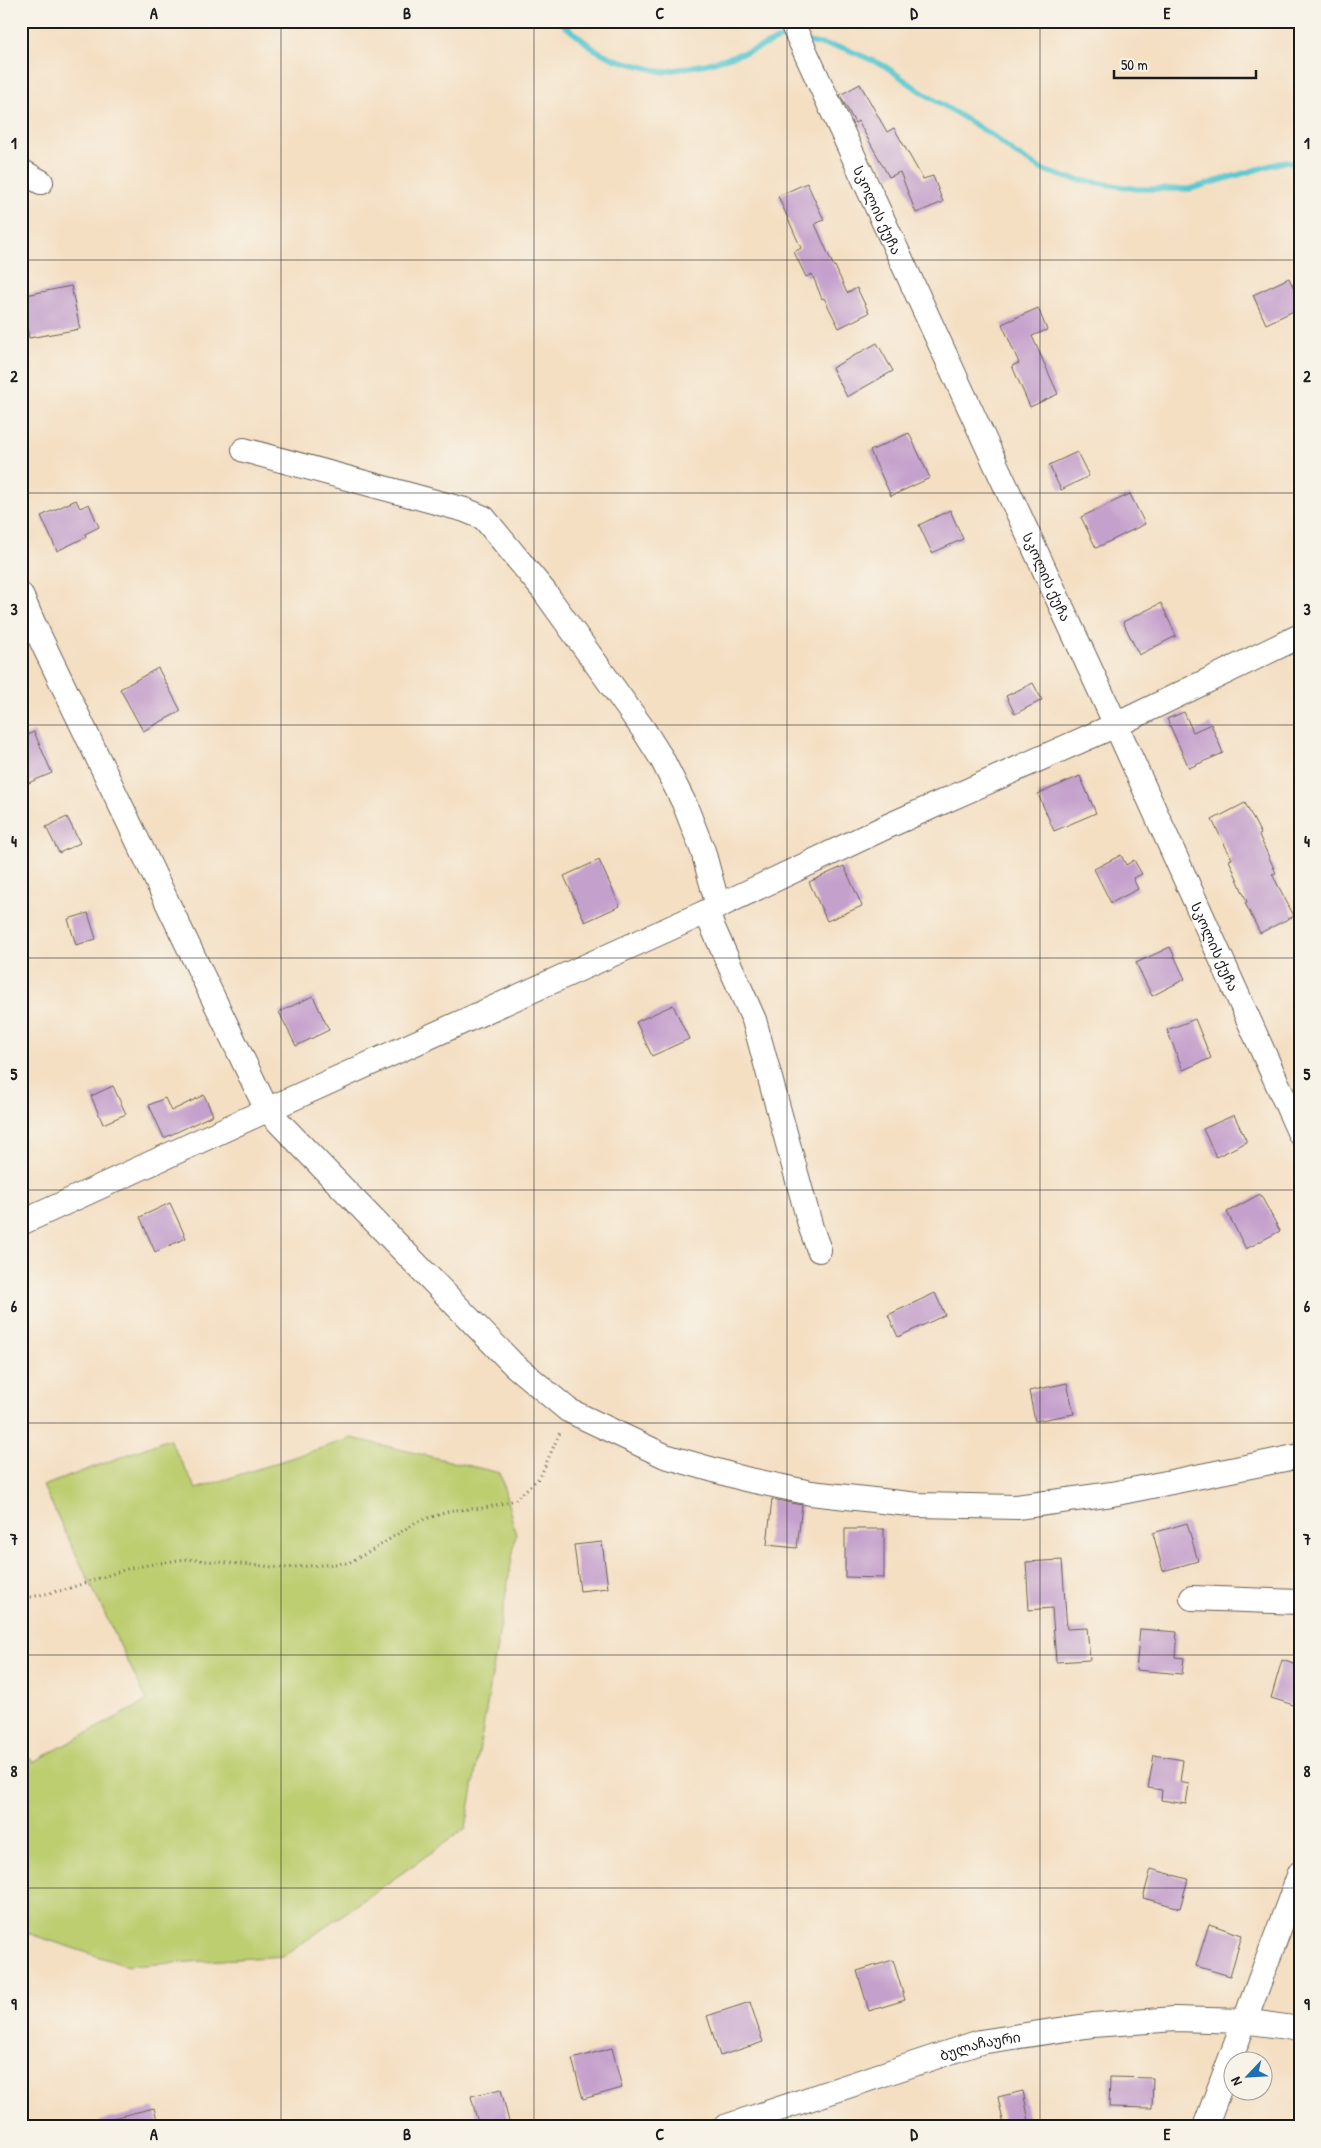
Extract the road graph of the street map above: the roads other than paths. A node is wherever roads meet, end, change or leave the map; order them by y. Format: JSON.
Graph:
{"nodes":[{"id":1,"x":790,"y":21,"type":"edge"},
{"id":2,"x":244,"y":450,"type":"dead end"},
{"id":3,"x":21,"y":595,"type":"edge"},
{"id":4,"x":1300,"y":636,"type":"edge"},
{"id":5,"x":1116,"y":725,"type":"junction"},
{"id":6,"x":712,"y":909,"type":"junction"},
{"id":7,"x":267,"y":1110,"type":"junction"},
{"id":8,"x":1300,"y":1134,"type":"edge"},
{"id":9,"x":21,"y":1223,"type":"edge"},
{"id":10,"x":819,"y":1250,"type":"dead end"},
{"id":11,"x":1300,"y":1456,"type":"edge"},
{"id":12,"x":1192,"y":1598,"type":"dead end"},
{"id":13,"x":1300,"y":1602,"type":"edge"},
{"id":14,"x":1300,"y":1873,"type":"edge"},
{"id":15,"x":1244,"y":2021,"type":"junction"},
{"id":16,"x":1300,"y":2029,"type":"edge"},
{"id":17,"x":725,"y":2127,"type":"edge"},
{"id":18,"x":1205,"y":2127,"type":"edge"}],
"edges":[{"from":1,"to":5,"type":"street","name":"სკოლის ქუჩა"},
{"from":2,"to":6,"type":"street"},
{"from":3,"to":7,"type":"street"},
{"from":4,"to":5,"type":"street"},
{"from":5,"to":6,"type":"street"},
{"from":5,"to":8,"type":"street","name":"სკოლის ქუჩა"},
{"from":6,"to":7,"type":"street"},
{"from":6,"to":10,"type":"street"},
{"from":7,"to":9,"type":"street"},
{"from":7,"to":11,"type":"street"},
{"from":12,"to":13,"type":"street"},
{"from":14,"to":15,"type":"street"},
{"from":15,"to":16,"type":"street","name":"ბულაჩაური"},
{"from":15,"to":17,"type":"street","name":"ბულაჩაური"},
{"from":15,"to":18,"type":"street"}]}
